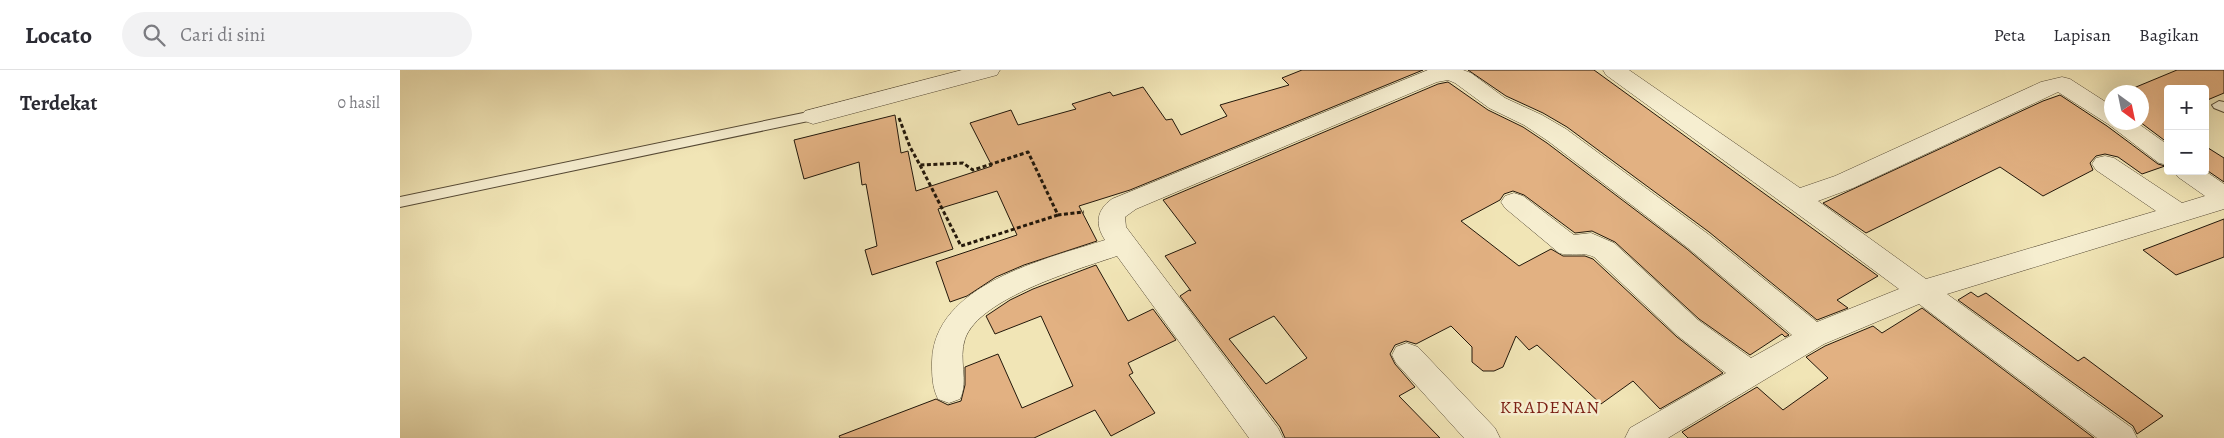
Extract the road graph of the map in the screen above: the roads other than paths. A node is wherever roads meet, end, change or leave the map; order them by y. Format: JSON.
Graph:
{"nodes":[{"id":1,"x":989,"y":70,"type":"edge"},
{"id":2,"x":1614,"y":70,"type":"edge"},
{"id":3,"x":1409,"y":77,"type":"edge"},
{"id":4,"x":2104,"y":112,"type":"edge"},
{"id":5,"x":813,"y":116,"type":"joint"},
{"id":6,"x":2130,"y":130,"type":"edge"},
{"id":7,"x":2164,"y":154,"type":"edge"},
{"id":8,"x":2104,"y":164,"type":"dead end"},
{"id":9,"x":2192,"y":175,"type":"edge"},
{"id":10,"x":2224,"y":198,"type":"edge"},
{"id":11,"x":1797,"y":199,"type":"junction"},
{"id":12,"x":400,"y":202,"type":"edge"},
{"id":13,"x":1514,"y":202,"type":"dead end"},
{"id":14,"x":2179,"y":214,"type":"junction"},
{"id":15,"x":1123,"y":244,"type":"junction"},
{"id":16,"x":1922,"y":291,"type":"junction"},
{"id":17,"x":1814,"y":336,"type":"junction"},
{"id":18,"x":1407,"y":355,"type":"dead end"},
{"id":19,"x":1750,"y":374,"type":"junction"},
{"id":20,"x":949,"y":390,"type":"dead end"},
{"id":21,"x":1267,"y":438,"type":"edge"},
{"id":22,"x":1484,"y":438,"type":"edge"},
{"id":23,"x":1641,"y":438,"type":"edge"},
{"id":24,"x":2121,"y":438,"type":"edge"}],
"edges":[{"from":1,"to":5,"type":"street"},
{"from":2,"to":11,"type":"street"},
{"from":3,"to":15,"type":"street"},
{"from":3,"to":17,"type":"street"},
{"from":4,"to":11,"type":"street"},
{"from":5,"to":12,"type":"lane"},
{"from":6,"to":7,"type":"street"},
{"from":8,"to":14,"type":"street"},
{"from":9,"to":10,"type":"street"},
{"from":10,"to":14,"type":"street"},
{"from":11,"to":16,"type":"street"},
{"from":13,"to":19,"type":"street"},
{"from":14,"to":16,"type":"street"},
{"from":15,"to":20,"type":"street"},
{"from":15,"to":21,"type":"street"},
{"from":16,"to":17,"type":"street"},
{"from":16,"to":24,"type":"street"},
{"from":17,"to":19,"type":"street"},
{"from":18,"to":22,"type":"street"},
{"from":19,"to":23,"type":"street"}]}
